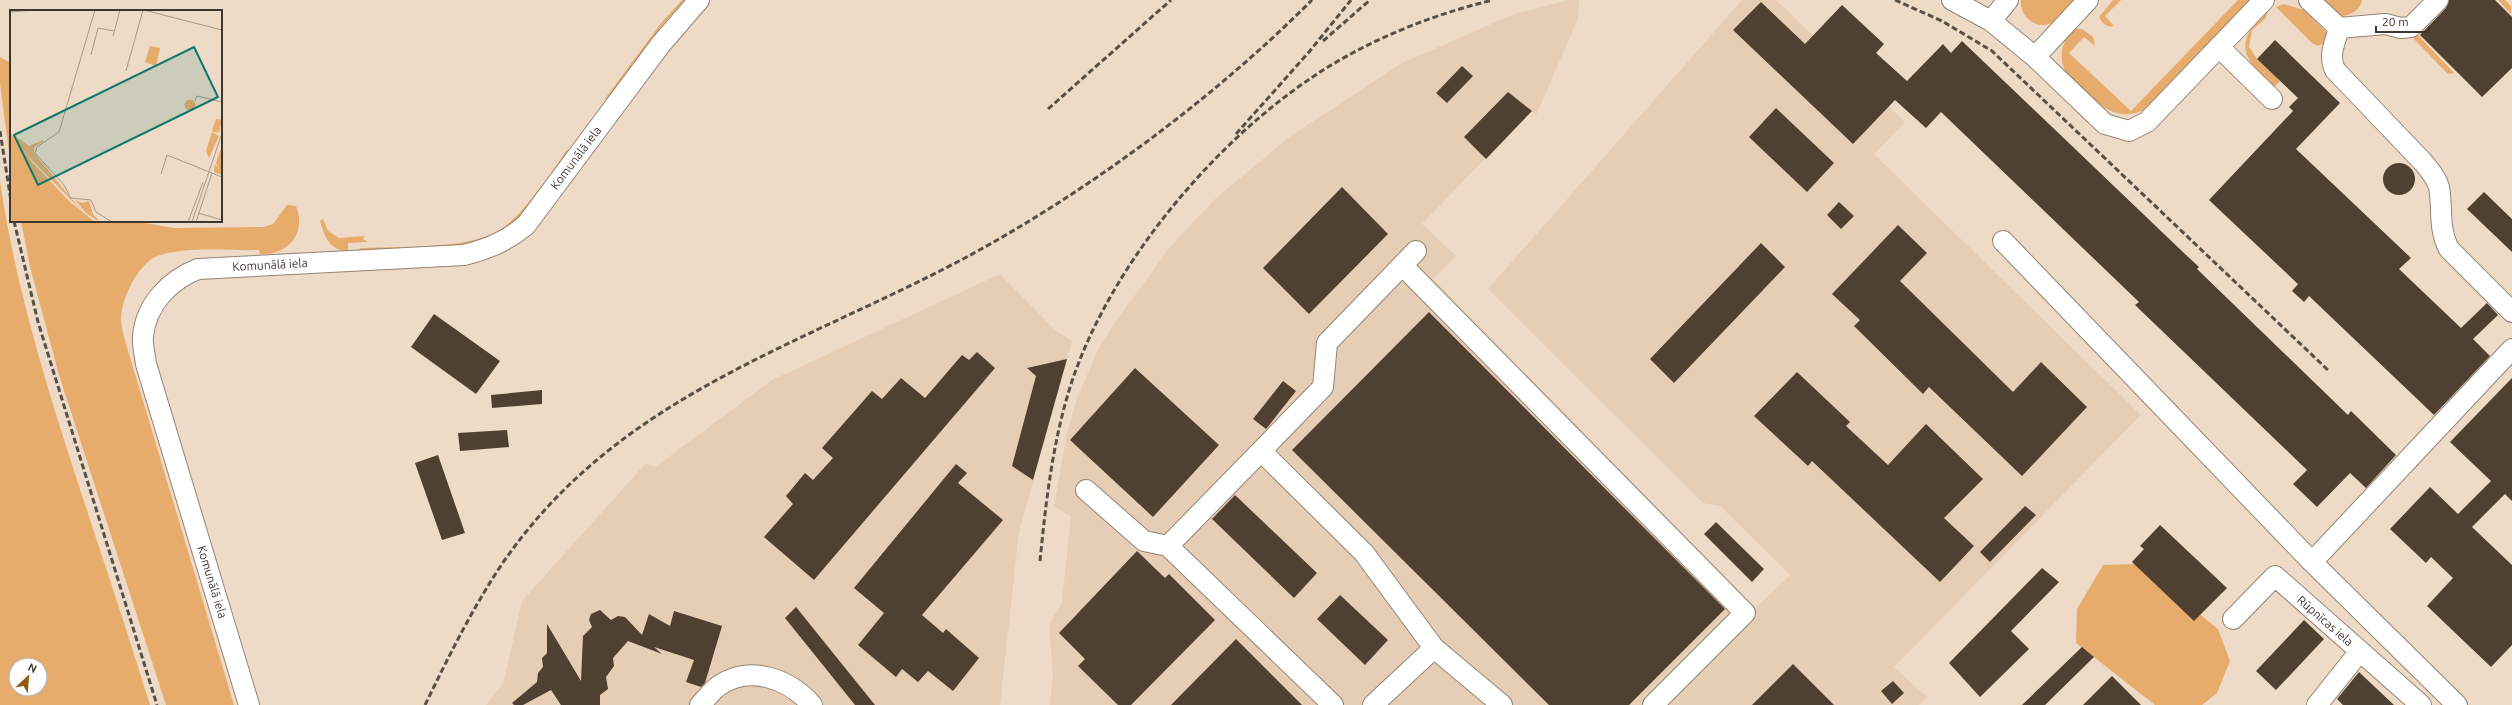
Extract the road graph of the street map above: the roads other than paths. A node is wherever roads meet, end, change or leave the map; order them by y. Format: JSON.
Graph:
{"nodes":[{"id":1,"x":699,"y":0,"type":"edge"},
{"id":2,"x":1952,"y":0,"type":"edge"},
{"id":3,"x":2008,"y":0,"type":"edge"},
{"id":4,"x":2088,"y":0,"type":"edge"},
{"id":5,"x":2264,"y":0,"type":"edge"},
{"id":6,"x":2309,"y":0,"type":"edge"},
{"id":7,"x":2438,"y":0,"type":"edge"},
{"id":8,"x":1991,"y":21,"type":"junction"},
{"id":9,"x":2339,"y":28,"type":"junction"},
{"id":10,"x":2219,"y":47,"type":"junction"},
{"id":11,"x":2035,"y":57,"type":"junction"},
{"id":12,"x":2272,"y":99,"type":"dead end"},
{"id":13,"x":2003,"y":241,"type":"dead end"},
{"id":14,"x":1416,"y":251,"type":"dead end"},
{"id":15,"x":1402,"y":265,"type":"junction"},
{"id":16,"x":2512,"y":312,"type":"edge"},
{"id":17,"x":2512,"y":349,"type":"edge"},
{"id":18,"x":1261,"y":451,"type":"junction"},
{"id":19,"x":1086,"y":490,"type":"dead end"},
{"id":20,"x":1168,"y":546,"type":"junction"},
{"id":21,"x":2312,"y":562,"type":"junction"},
{"id":22,"x":2233,"y":619,"type":"dead end"},
{"id":23,"x":1434,"y":648,"type":"junction"},
{"id":24,"x":2360,"y":651,"type":"junction"},
{"id":25,"x":249,"y":705,"type":"edge"},
{"id":26,"x":700,"y":705,"type":"edge"},
{"id":27,"x":812,"y":705,"type":"edge"},
{"id":28,"x":1333,"y":705,"type":"edge"},
{"id":29,"x":1373,"y":705,"type":"edge"},
{"id":30,"x":1502,"y":705,"type":"edge"},
{"id":31,"x":1653,"y":705,"type":"edge"},
{"id":32,"x":2317,"y":705,"type":"edge"},
{"id":33,"x":2421,"y":705,"type":"edge"},
{"id":34,"x":2457,"y":705,"type":"edge"}],
"edges":[{"from":1,"to":25,"type":"street","name":"Komunālā iela"},
{"from":2,"to":8,"type":"street"},
{"from":3,"to":8,"type":"street"},
{"from":4,"to":11,"type":"street"},
{"from":5,"to":10,"type":"street"},
{"from":6,"to":9,"type":"street"},
{"from":7,"to":9,"type":"street"},
{"from":8,"to":11,"type":"street"},
{"from":9,"to":16,"type":"street"},
{"from":10,"to":11,"type":"street"},
{"from":10,"to":12,"type":"street"},
{"from":13,"to":21,"type":"street"},
{"from":14,"to":15,"type":"street"},
{"from":15,"to":18,"type":"street"},
{"from":15,"to":31,"type":"street"},
{"from":17,"to":21,"type":"street"},
{"from":18,"to":20,"type":"street"},
{"from":18,"to":23,"type":"street"},
{"from":19,"to":20,"type":"street"},
{"from":20,"to":28,"type":"street"},
{"from":21,"to":34,"type":"street"},
{"from":22,"to":24,"type":"street","name":"Rūpnīcas iela"},
{"from":23,"to":29,"type":"street"},
{"from":23,"to":30,"type":"street"},
{"from":24,"to":32,"type":"street"},
{"from":24,"to":33,"type":"street","name":"Rūpnīcas iela"},
{"from":26,"to":27,"type":"street"}]}
